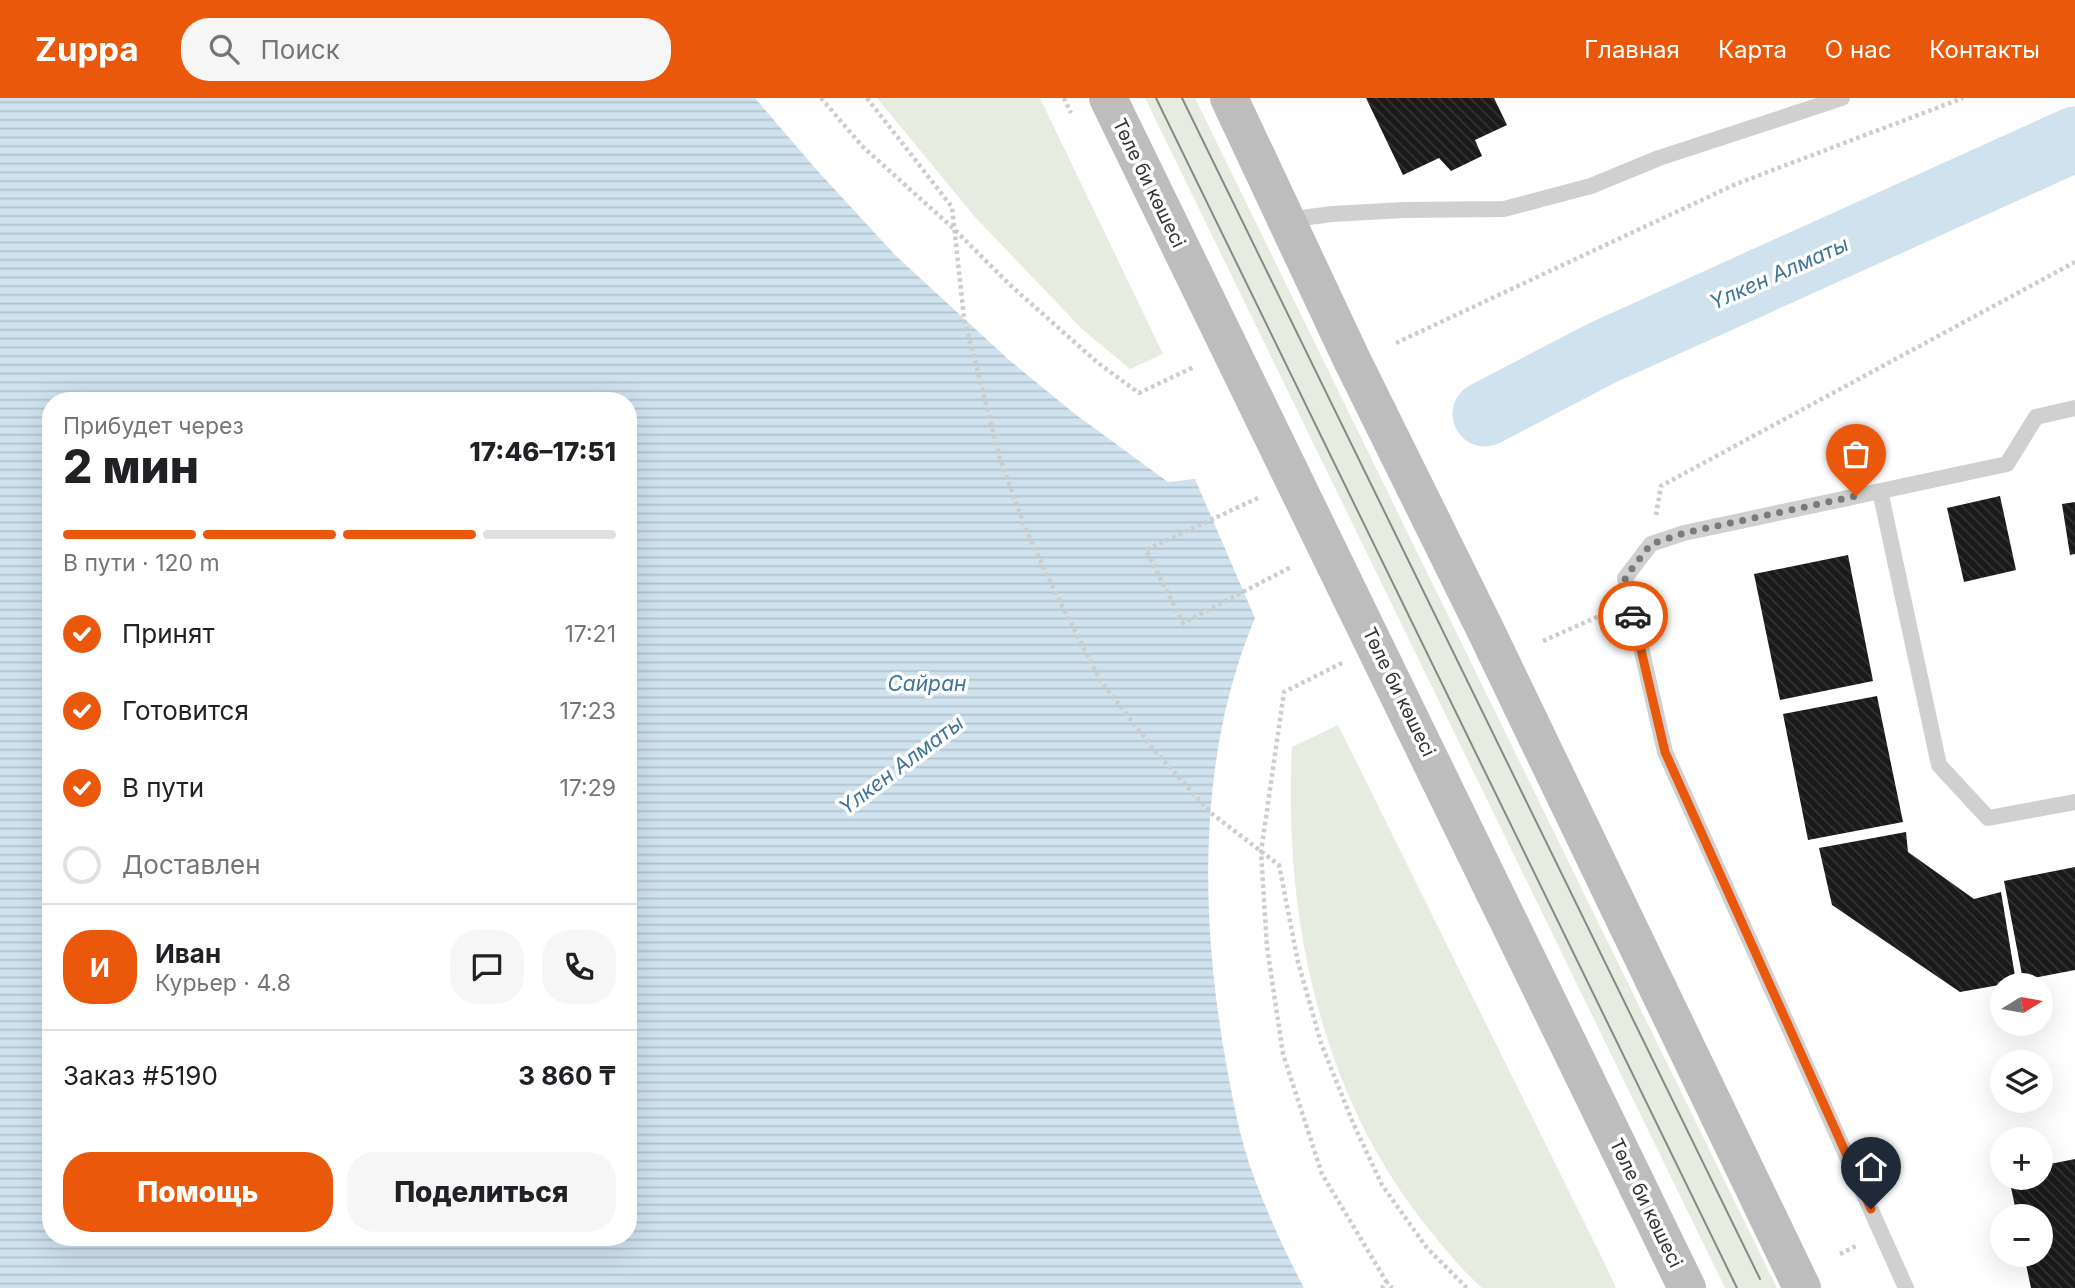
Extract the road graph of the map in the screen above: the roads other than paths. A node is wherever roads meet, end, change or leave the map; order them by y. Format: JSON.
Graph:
{"nodes":[{"id":1,"x":1108,"y":98,"type":"edge"},
{"id":2,"x":1230,"y":98,"type":"edge"},
{"id":3,"x":1833,"y":99,"type":"edge"},
{"id":4,"x":1287,"y":220,"type":"junction"},
{"id":5,"x":2075,"y":408,"type":"edge"},
{"id":6,"x":1880,"y":491,"type":"junction"},
{"id":7,"x":2075,"y":802,"type":"edge"},
{"id":8,"x":1687,"y":1288,"type":"edge"},
{"id":9,"x":1802,"y":1288,"type":"edge"},
{"id":10,"x":1906,"y":1288,"type":"edge"}],
"edges":[{"from":1,"to":8,"type":"main road","name":"Төле би көшесі"},
{"from":2,"to":4,"type":"main road"},
{"from":3,"to":4,"type":"lane"},
{"from":4,"to":9,"type":"main road"},
{"from":5,"to":6,"type":"lane"},
{"from":6,"to":7,"type":"lane"},
{"from":6,"to":10,"type":"lane"}]}
